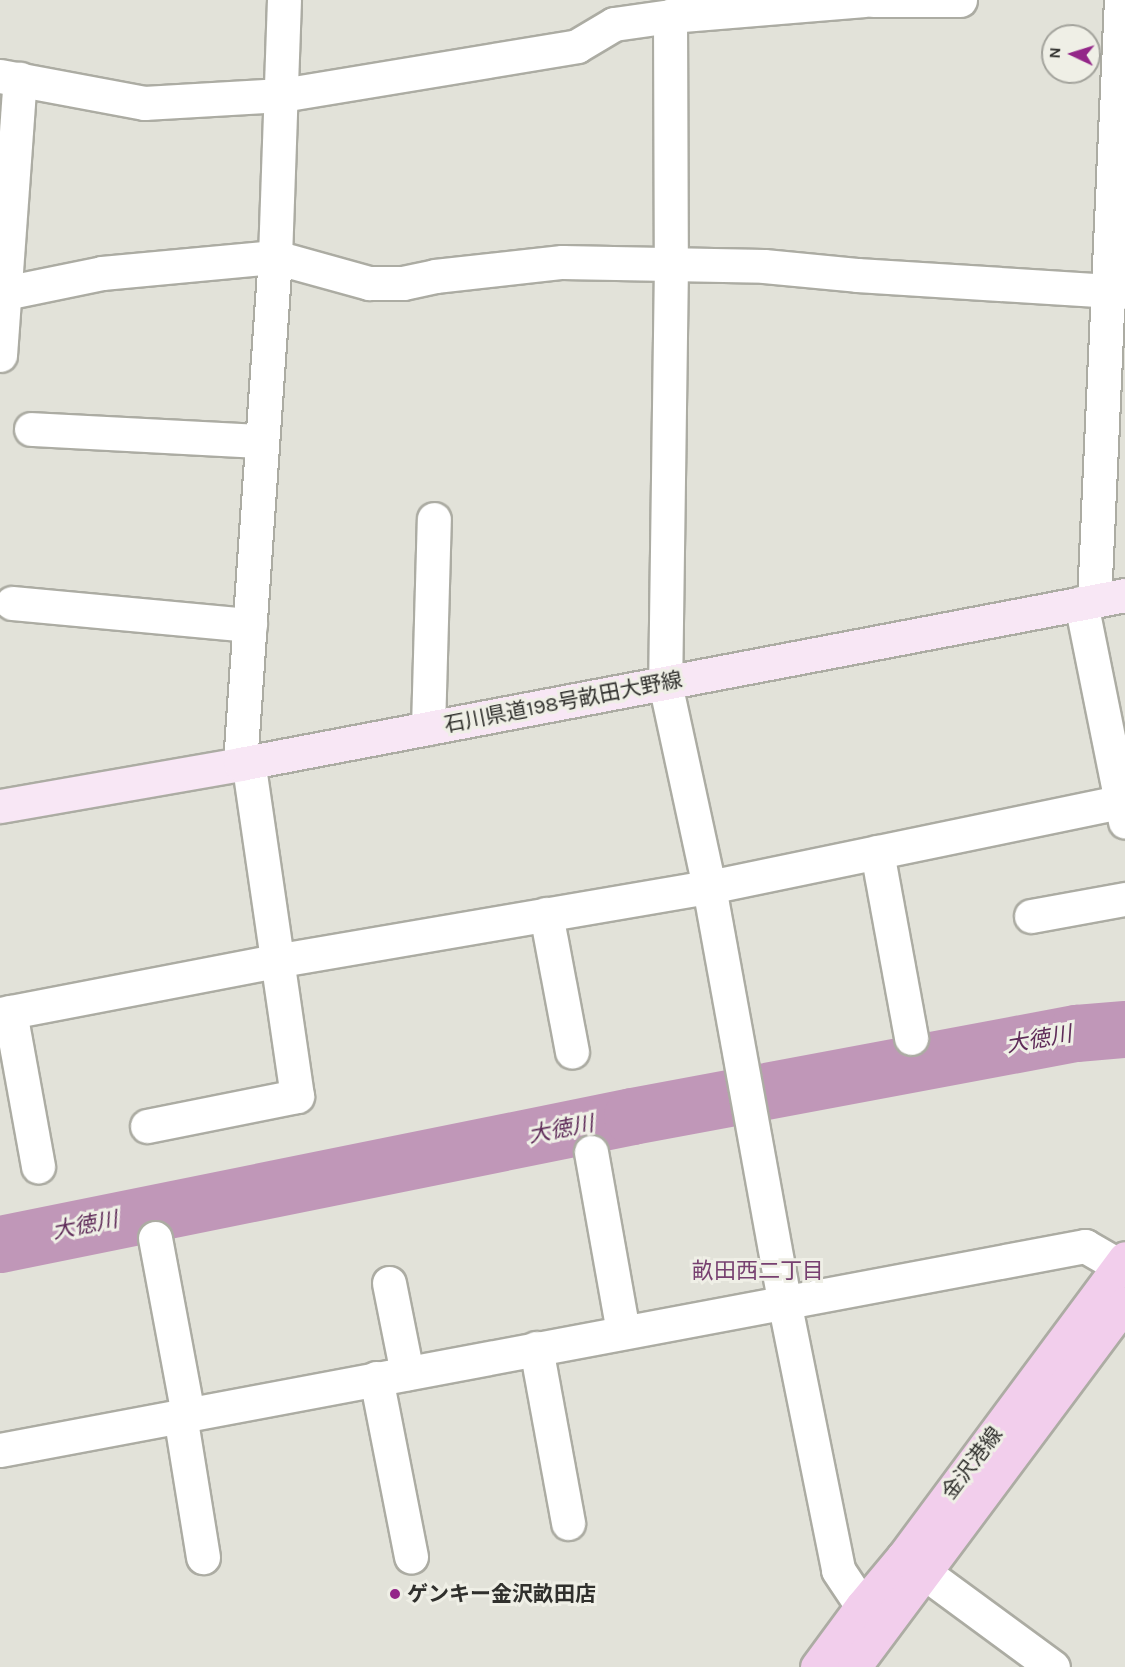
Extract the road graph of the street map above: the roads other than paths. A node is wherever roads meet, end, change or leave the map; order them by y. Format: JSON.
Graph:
{"nodes":[{"id":1,"x":284,"y":0,"type":"edge"},
{"id":2,"x":864,"y":0,"type":"edge"},
{"id":3,"x":873,"y":0,"type":"edge"},
{"id":4,"x":960,"y":0,"type":"edge"},
{"id":5,"x":1121,"y":0,"type":"edge"},
{"id":6,"x":830,"y":2,"type":"edge"},
{"id":7,"x":614,"y":12,"type":"edge"},
{"id":8,"x":669,"y":16,"type":"junction"},
{"id":9,"x":10,"y":78,"type":"edge"},
{"id":10,"x":282,"y":95,"type":"junction"},
{"id":11,"x":275,"y":257,"type":"junction"},
{"id":12,"x":671,"y":264,"type":"junction"},
{"id":13,"x":1117,"y":292,"type":"edge"},
{"id":14,"x":1,"y":294,"type":"edge"},
{"id":15,"x":0,"y":355,"type":"edge"},
{"id":16,"x":31,"y":429,"type":"dead end"},
{"id":17,"x":262,"y":441,"type":"junction"},
{"id":18,"x":435,"y":519,"type":"dead end"},
{"id":19,"x":1125,"y":594,"type":"edge"},
{"id":20,"x":1087,"y":602,"type":"junction"},
{"id":21,"x":12,"y":603,"type":"dead end"},
{"id":22,"x":250,"y":624,"type":"junction"},
{"id":23,"x":665,"y":683,"type":"junction"},
{"id":24,"x":428,"y":728,"type":"junction"},
{"id":25,"x":244,"y":763,"type":"junction"},
{"id":26,"x":0,"y":806,"type":"edge"},
{"id":27,"x":1123,"y":813,"type":"edge"},
{"id":28,"x":877,"y":852,"type":"junction"},
{"id":29,"x":709,"y":887,"type":"junction"},
{"id":30,"x":1125,"y":899,"type":"edge"},
{"id":31,"x":546,"y":915,"type":"junction"},
{"id":32,"x":1031,"y":916,"type":"dead end"},
{"id":33,"x":275,"y":961,"type":"junction"},
{"id":34,"x":5,"y":1013,"type":"edge"},
{"id":35,"x":911,"y":1038,"type":"dead end"},
{"id":36,"x":572,"y":1052,"type":"dead end"},
{"id":37,"x":147,"y":1126,"type":"dead end"},
{"id":38,"x":591,"y":1152,"type":"dead end"},
{"id":39,"x":38,"y":1166,"type":"dead end"},
{"id":40,"x":155,"y":1238,"type":"dead end"},
{"id":41,"x":1123,"y":1264,"type":"edge"},
{"id":42,"x":389,"y":1284,"type":"dead end"},
{"id":43,"x":784,"y":1301,"type":"junction"},
{"id":44,"x":1125,"y":1303,"type":"edge"},
{"id":45,"x":622,"y":1332,"type":"junction"},
{"id":46,"x":536,"y":1348,"type":"junction"},
{"id":47,"x":391,"y":1376,"type":"junction"},
{"id":48,"x":184,"y":1415,"type":"junction"},
{"id":49,"x":0,"y":1450,"type":"edge"},
{"id":50,"x":568,"y":1523,"type":"dead end"},
{"id":51,"x":203,"y":1557,"type":"dead end"},
{"id":52,"x":411,"y":1557,"type":"dead end"},
{"id":53,"x":914,"y":1564,"type":"junction"},
{"id":54,"x":874,"y":1615,"type":"junction"},
{"id":55,"x":817,"y":1667,"type":"edge"},
{"id":56,"x":854,"y":1667,"type":"edge"},
{"id":57,"x":1053,"y":1667,"type":"edge"}],
"edges":[{"from":1,"to":10,"type":"street"},
{"from":2,"to":6,"type":"street"},
{"from":3,"to":4,"type":"street"},
{"from":5,"to":13,"type":"street"},
{"from":6,"to":8,"type":"street"},
{"from":7,"to":8,"type":"street"},
{"from":7,"to":10,"type":"street"},
{"from":8,"to":12,"type":"street"},
{"from":9,"to":10,"type":"street"},
{"from":9,"to":14,"type":"street"},
{"from":10,"to":11,"type":"street"},
{"from":11,"to":12,"type":"street"},
{"from":11,"to":14,"type":"street"},
{"from":11,"to":17,"type":"street"},
{"from":12,"to":13,"type":"street"},
{"from":12,"to":23,"type":"street"},
{"from":13,"to":20,"type":"street"},
{"from":14,"to":15,"type":"street"},
{"from":16,"to":17,"type":"street"},
{"from":17,"to":22,"type":"street"},
{"from":18,"to":24,"type":"street"},
{"from":19,"to":20,"type":"main road","name":"石川県道198号畝田大野線"},
{"from":20,"to":23,"type":"main road","name":"石川県道198号畝田大野線"},
{"from":20,"to":27,"type":"street"},
{"from":21,"to":22,"type":"street"},
{"from":22,"to":25,"type":"street"},
{"from":23,"to":24,"type":"main road","name":"石川県道198号畝田大野線"},
{"from":23,"to":29,"type":"street"},
{"from":24,"to":25,"type":"main road","name":"石川県道198号畝田大野線"},
{"from":25,"to":26,"type":"main road","name":"石川県道198号畝田大野線"},
{"from":25,"to":33,"type":"street"},
{"from":27,"to":28,"type":"street"},
{"from":28,"to":29,"type":"street"},
{"from":28,"to":35,"type":"street"},
{"from":29,"to":31,"type":"street"},
{"from":29,"to":43,"type":"street"},
{"from":30,"to":32,"type":"street"},
{"from":31,"to":33,"type":"street"},
{"from":31,"to":36,"type":"street"},
{"from":33,"to":34,"type":"street"},
{"from":33,"to":37,"type":"street"},
{"from":34,"to":39,"type":"street"},
{"from":38,"to":45,"type":"street"},
{"from":40,"to":48,"type":"street"},
{"from":41,"to":43,"type":"street"},
{"from":41,"to":53,"type":"main road","name":"金沢港線"},
{"from":42,"to":47,"type":"street"},
{"from":43,"to":45,"type":"street"},
{"from":43,"to":54,"type":"street"},
{"from":44,"to":53,"type":"main road","name":"金沢港線"},
{"from":45,"to":46,"type":"street"},
{"from":46,"to":47,"type":"street"},
{"from":46,"to":50,"type":"street"},
{"from":47,"to":48,"type":"street"},
{"from":47,"to":52,"type":"street"},
{"from":48,"to":49,"type":"street"},
{"from":48,"to":51,"type":"street"},
{"from":53,"to":54,"type":"main road","name":"金沢港線"},
{"from":53,"to":57,"type":"street"},
{"from":54,"to":55,"type":"main road","name":"金沢港線"},
{"from":54,"to":56,"type":"main road","name":"金沢港線"}]}
